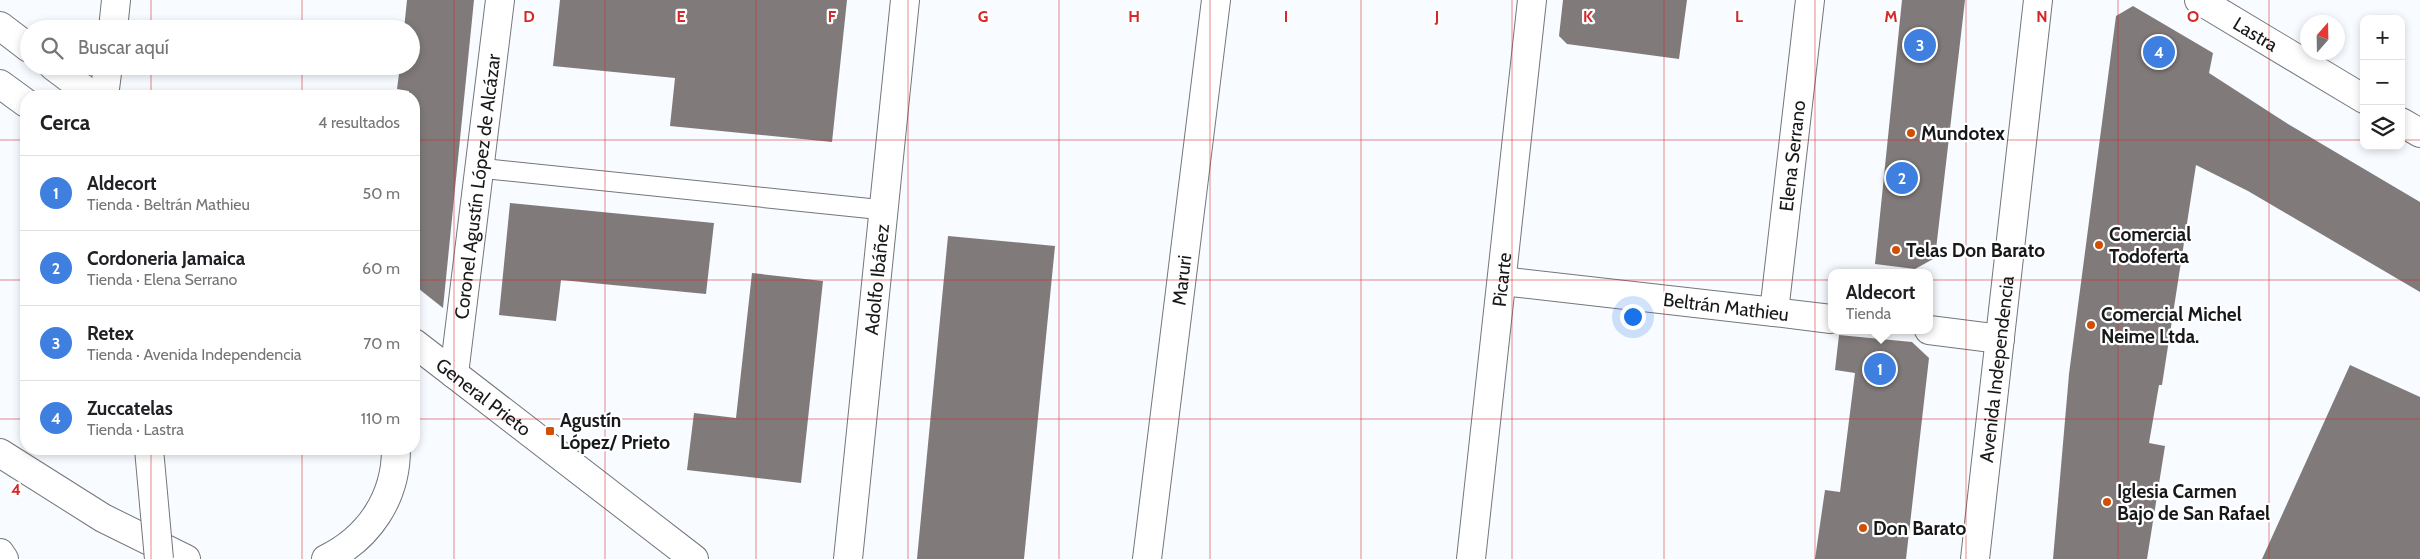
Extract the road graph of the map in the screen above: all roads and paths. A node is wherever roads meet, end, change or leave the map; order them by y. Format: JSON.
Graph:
{"nodes":[{"id":1,"x":116,"y":0,"type":"edge"},
{"id":2,"x":500,"y":0,"type":"edge"},
{"id":3,"x":905,"y":0,"type":"edge"},
{"id":4,"x":1216,"y":0,"type":"edge"},
{"id":5,"x":1532,"y":0,"type":"edge"},
{"id":6,"x":1810,"y":0,"type":"edge"},
{"id":7,"x":2038,"y":0,"type":"edge"},
{"id":8,"x":2199,"y":0,"type":"edge"},
{"id":9,"x":114,"y":20,"type":"edge"},
{"id":10,"x":0,"y":26,"type":"edge"},
{"id":11,"x":20,"y":41,"type":"edge"},
{"id":12,"x":65,"y":75,"type":"edge"},
{"id":13,"x":107,"y":75,"type":"edge"},
{"id":14,"x":0,"y":84,"type":"edge"},
{"id":15,"x":0,"y":88,"type":"edge"},
{"id":16,"x":85,"y":90,"type":"edge"},
{"id":17,"x":105,"y":90,"type":"edge"},
{"id":18,"x":2360,"y":97,"type":"edge"},
{"id":19,"x":20,"y":99,"type":"edge"},
{"id":20,"x":20,"y":111,"type":"edge"},
{"id":21,"x":2405,"y":124,"type":"edge"},
{"id":22,"x":2420,"y":133,"type":"edge"},
{"id":23,"x":479,"y":168,"type":"junction"},
{"id":24,"x":884,"y":210,"type":"junction"},
{"id":25,"x":1502,"y":281,"type":"junction"},
{"id":26,"x":1774,"y":312,"type":"junction"},
{"id":27,"x":1828,"y":319,"type":"edge"},
{"id":28,"x":1933,"y":331,"type":"edge"},
{"id":29,"x":2000,"y":339,"type":"junction"},
{"id":30,"x":420,"y":348,"type":"edge"},
{"id":31,"x":454,"y":374,"type":"junction"},
{"id":32,"x":0,"y":453,"type":"edge"},
{"id":33,"x":150,"y":455,"type":"edge"},
{"id":34,"x":396,"y":455,"type":"edge"},
{"id":35,"x":0,"y":554,"type":"edge"},
{"id":36,"x":4,"y":559,"type":"edge"},
{"id":37,"x":159,"y":559,"type":"edge"},
{"id":38,"x":186,"y":559,"type":"edge"},
{"id":39,"x":326,"y":559,"type":"edge"},
{"id":40,"x":694,"y":559,"type":"edge"},
{"id":41,"x":848,"y":559,"type":"edge"},
{"id":42,"x":1147,"y":559,"type":"edge"},
{"id":43,"x":1471,"y":559,"type":"edge"},
{"id":44,"x":1975,"y":559,"type":"edge"}],
"edges":[{"from":1,"to":9,"type":"main road"},
{"from":2,"to":23,"type":"main road","name":"Coronel Agustín López de Alcázar"},
{"from":3,"to":24,"type":"main road","name":"Adolfo Ibáñez"},
{"from":4,"to":42,"type":"main road","name":"Maruri"},
{"from":5,"to":25,"type":"main road","name":"Picarte"},
{"from":6,"to":26,"type":"main road","name":"Elena Serrano"},
{"from":7,"to":29,"type":"main road","name":"Avenida Independencia"},
{"from":8,"to":18,"type":"main road","name":"Lastra"},
{"from":10,"to":11,"type":"main road"},
{"from":12,"to":16,"type":"main road"},
{"from":13,"to":17,"type":"main road"},
{"from":14,"to":19,"type":"main road"},
{"from":15,"to":20,"type":"main road"},
{"from":21,"to":22,"type":"main road"},
{"from":23,"to":24,"type":"lane"},
{"from":23,"to":31,"type":"main road","name":"Coronel Agustín López de Alcázar"},
{"from":24,"to":41,"type":"main road","name":"Adolfo Ibáñez"},
{"from":25,"to":26,"type":"main road","name":"Beltrán Mathieu"},
{"from":25,"to":43,"type":"main road","name":"Picarte"},
{"from":26,"to":27,"type":"main road","name":"Beltrán Mathieu"},
{"from":28,"to":29,"type":"main road"},
{"from":29,"to":44,"type":"main road","name":"Avenida Independencia"},
{"from":30,"to":31,"type":"main road","name":"General Prieto"},
{"from":31,"to":40,"type":"main road","name":"General Prieto"},
{"from":32,"to":38,"type":"main road"},
{"from":33,"to":37,"type":"main road","bridge":true},
{"from":34,"to":39,"type":"main road"},
{"from":35,"to":36,"type":"main road"}]}
